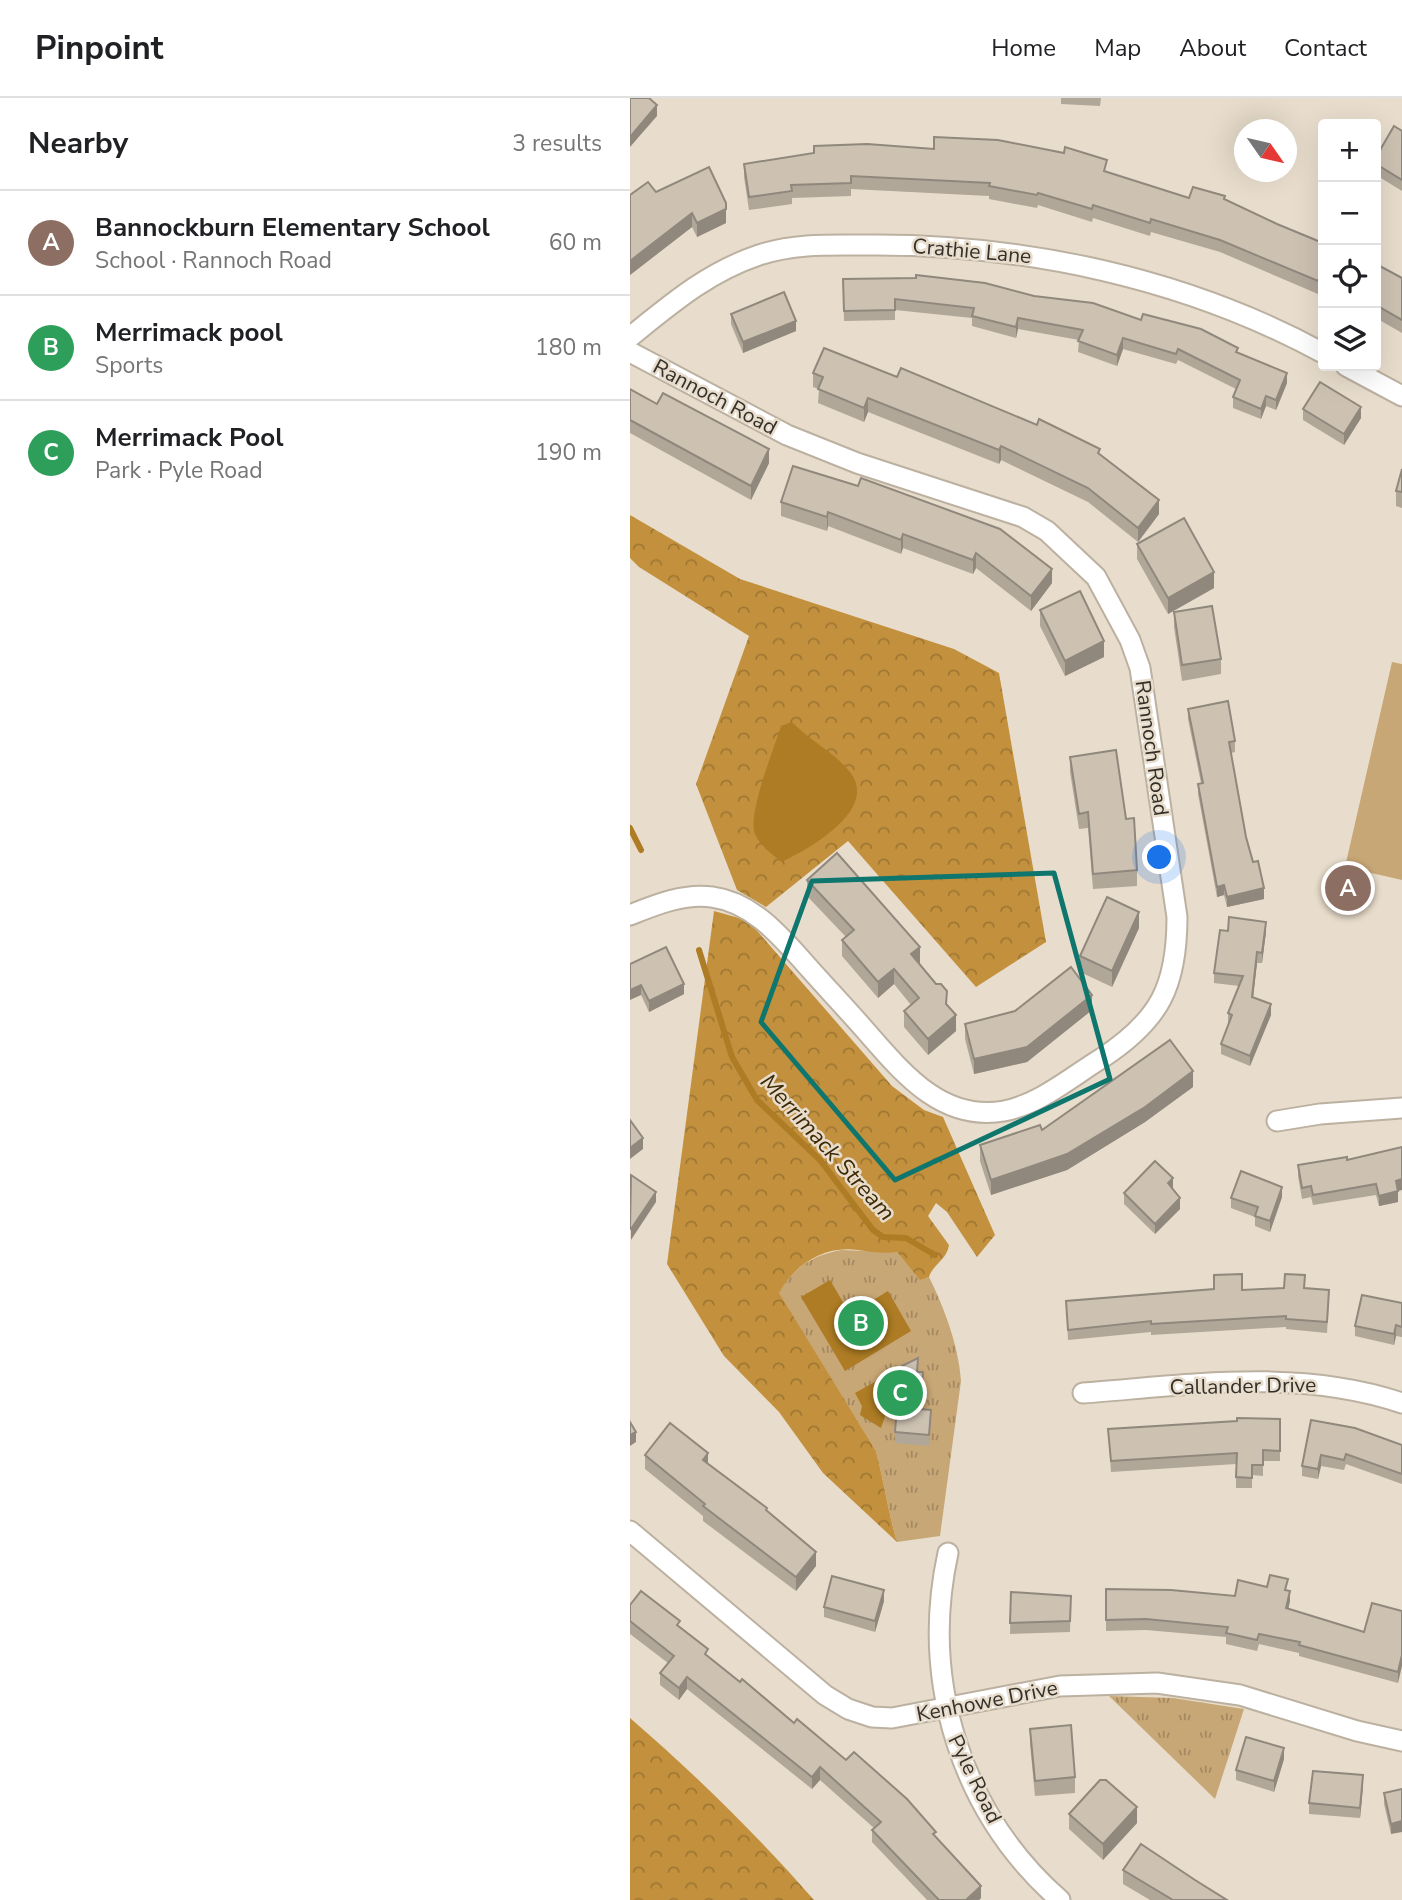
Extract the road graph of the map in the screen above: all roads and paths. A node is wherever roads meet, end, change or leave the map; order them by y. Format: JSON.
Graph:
{"nodes":[{"id":1,"x":630,"y":337,"type":"edge"},
{"id":2,"x":1318,"y":350,"type":"edge"},
{"id":3,"x":630,"y":352,"type":"edge"},
{"id":4,"x":1355,"y":371,"type":"edge"},
{"id":5,"x":1402,"y":396,"type":"edge"},
{"id":6,"x":630,"y":915,"type":"edge"},
{"id":7,"x":1402,"y":1108,"type":"edge"},
{"id":8,"x":1278,"y":1121,"type":"dead end"},
{"id":9,"x":1083,"y":1392,"type":"dead end"},
{"id":10,"x":1402,"y":1403,"type":"edge"},
{"id":11,"x":630,"y":1531,"type":"edge"},
{"id":12,"x":948,"y":1553,"type":"dead end"},
{"id":13,"x":946,"y":1708,"type":"junction"},
{"id":14,"x":1402,"y":1741,"type":"edge"},
{"id":15,"x":1060,"y":1900,"type":"edge"}],
"edges":[{"from":1,"to":2,"type":"street","name":"Crathie Lane"},
{"from":3,"to":6,"type":"street","name":"Rannoch Road"},
{"from":4,"to":5,"type":"street"},
{"from":7,"to":8,"type":"street"},
{"from":9,"to":10,"type":"street","name":"Callander Drive"},
{"from":11,"to":13,"type":"street","name":"Kenhowe Drive"},
{"from":12,"to":13,"type":"street","name":"Pyle Road"},
{"from":13,"to":14,"type":"street","name":"Kenhowe Drive"},
{"from":13,"to":15,"type":"street","name":"Pyle Road"}]}
